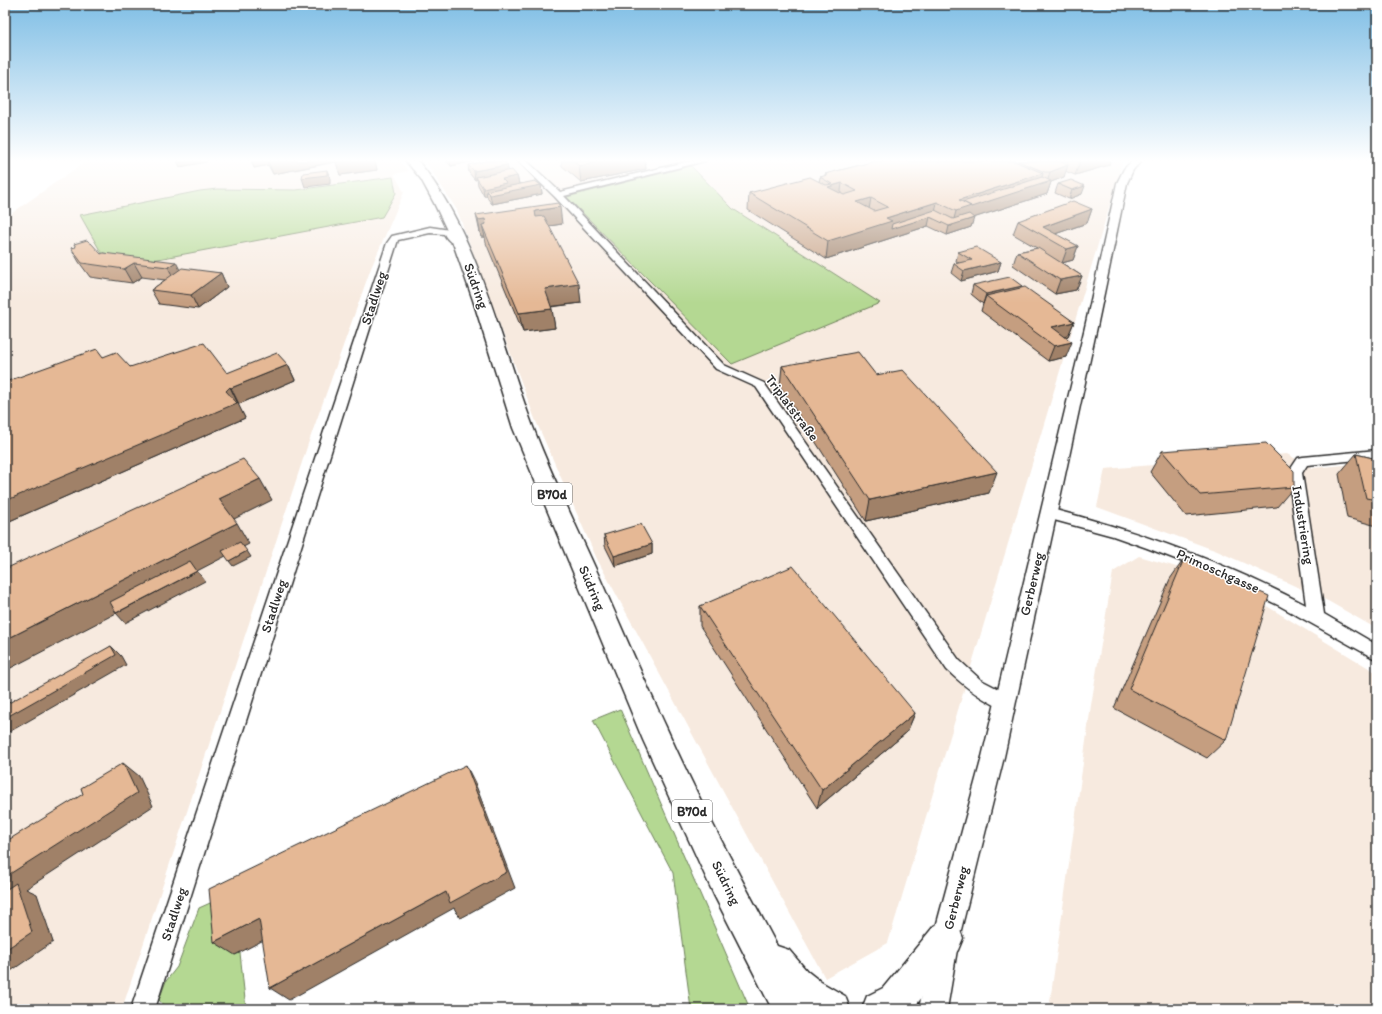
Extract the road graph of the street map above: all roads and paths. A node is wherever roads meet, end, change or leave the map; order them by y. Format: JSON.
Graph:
{"nodes":[{"id":1,"x":441,"y":208,"type":"edge"},
{"id":2,"x":444,"y":208,"type":"edge"},
{"id":3,"x":570,"y":208,"type":"edge"},
{"id":4,"x":1117,"y":208,"type":"edge"},
{"id":5,"x":430,"y":230,"type":"junction"},
{"id":6,"x":460,"y":243,"type":"junction"},
{"id":7,"x":1377,"y":454,"type":"edge"},
{"id":8,"x":1048,"y":513,"type":"junction"},
{"id":9,"x":1316,"y":617,"type":"junction"},
{"id":10,"x":1377,"y":653,"type":"edge"},
{"id":11,"x":1006,"y":702,"type":"junction"},
{"id":12,"x":751,"y":933,"type":"junction"},
{"id":13,"x":946,"y":938,"type":"junction"},
{"id":14,"x":143,"y":1009,"type":"edge"},
{"id":15,"x":790,"y":1009,"type":"edge"},
{"id":16,"x":832,"y":1009,"type":"edge"},
{"id":17,"x":880,"y":1009,"type":"edge"},
{"id":18,"x":933,"y":1009,"type":"edge"}],
"edges":[{"from":1,"to":5,"type":"street"},
{"from":2,"to":6,"type":"main road","name":"Südring","number":"B70d"},
{"from":3,"to":11,"type":"street","name":"Triplatstraße"},
{"from":4,"to":8,"type":"street","name":"Gerberweg"},
{"from":5,"to":6,"type":"street","name":"Stadlweg"},
{"from":5,"to":14,"type":"street","name":"Stadlweg"},
{"from":6,"to":12,"type":"main road","name":"Südring","number":"B70d"},
{"from":7,"to":9,"type":"street","name":"Industriering"},
{"from":8,"to":9,"type":"street","name":"Primoschgasse"},
{"from":8,"to":11,"type":"street","name":"Gerberweg"},
{"from":9,"to":10,"type":"street","name":"Primoschgasse"},
{"from":11,"to":13,"type":"street","name":"Gerberweg"},
{"from":12,"to":15,"type":"main road","name":"Südring","number":"B70d"},
{"from":12,"to":16,"type":"main road"},
{"from":13,"to":17,"type":"main road"},
{"from":13,"to":18,"type":"street","name":"Gerberweg"}]}
